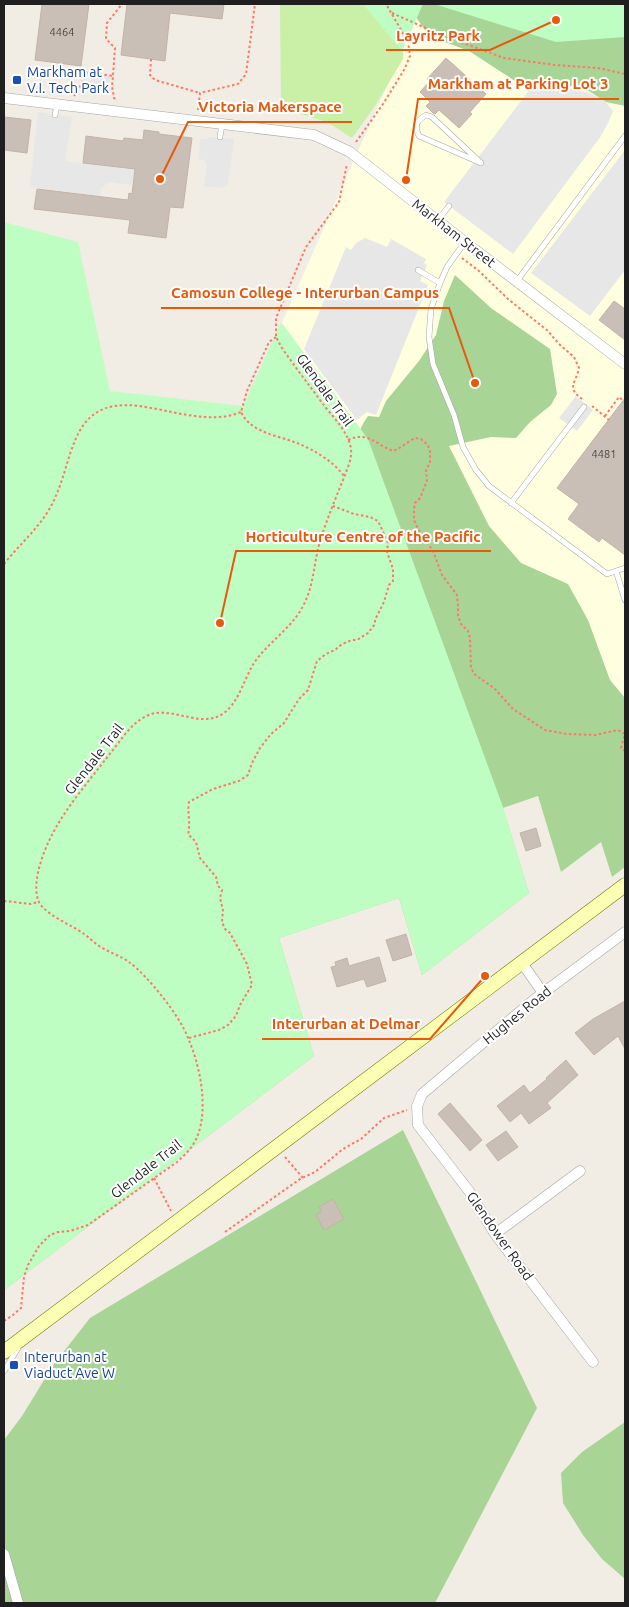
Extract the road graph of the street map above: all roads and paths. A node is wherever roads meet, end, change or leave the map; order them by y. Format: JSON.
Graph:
{"nodes":[{"id":1,"x":122,"y":4,"type":"edge"},
{"id":2,"x":255,"y":4,"type":"edge"},
{"id":3,"x":386,"y":4,"type":"edge"},
{"id":4,"x":392,"y":12,"type":"junction"},
{"id":5,"x":151,"y":59,"type":"dead end"},
{"id":6,"x":625,"y":74,"type":"edge"},
{"id":7,"x":112,"y":76,"type":"junction"},
{"id":8,"x":200,"y":93,"type":"junction"},
{"id":9,"x":68,"y":97,"type":"dead end"},
{"id":10,"x":4,"y":98,"type":"edge"},
{"id":11,"x":118,"y":101,"type":"dead end"},
{"id":12,"x":198,"y":112,"type":"dead end"},
{"id":13,"x":222,"y":124,"type":"junction"},
{"id":14,"x":625,"y":136,"type":"edge"},
{"id":15,"x":220,"y":138,"type":"dead end"},
{"id":16,"x":350,"y":152,"type":"junction"},
{"id":17,"x":481,"y":163,"type":"joint"},
{"id":18,"x":449,"y":206,"type":"dead end"},
{"id":19,"x":438,"y":220,"type":"junction"},
{"id":20,"x":465,"y":242,"type":"junction"},
{"id":21,"x":456,"y":254,"type":"junction"},
{"id":22,"x":418,"y":270,"type":"dead end"},
{"id":23,"x":517,"y":281,"type":"junction"},
{"id":24,"x":440,"y":283,"type":"junction"},
{"id":25,"x":276,"y":337,"type":"junction"},
{"id":26,"x":625,"y":364,"type":"edge"},
{"id":27,"x":575,"y":393,"type":"dead end"},
{"id":28,"x":625,"y":402,"type":"edge"},
{"id":29,"x":584,"y":407,"type":"dead end"},
{"id":30,"x":240,"y":412,"type":"junction"},
{"id":31,"x":605,"y":416,"type":"dead end"},
{"id":32,"x":348,"y":440,"type":"junction"},
{"id":33,"x":344,"y":476,"type":"junction"},
{"id":34,"x":511,"y":503,"type":"junction"},
{"id":35,"x":333,"y":506,"type":"junction"},
{"id":36,"x":4,"y":564,"type":"edge"},
{"id":37,"x":625,"y":568,"type":"edge"},
{"id":38,"x":616,"y":571,"type":"junction"},
{"id":39,"x":625,"y":600,"type":"edge"},
{"id":40,"x":625,"y":751,"type":"edge"},
{"id":41,"x":625,"y":885,"type":"edge"},
{"id":42,"x":4,"y":900,"type":"edge"},
{"id":43,"x":38,"y":902,"type":"junction"},
{"id":44,"x":625,"y":932,"type":"edge"},
{"id":45,"x":522,"y":963,"type":"junction"},
{"id":46,"x":543,"y":993,"type":"junction"},
{"id":47,"x":189,"y":1038,"type":"junction"},
{"id":48,"x":417,"y":1106,"type":"junction"},
{"id":49,"x":278,"y":1146,"type":"junction"},
{"id":50,"x":580,"y":1171,"type":"dead end"},
{"id":51,"x":154,"y":1178,"type":"junction"},
{"id":52,"x":303,"y":1178,"type":"junction"},
{"id":53,"x":177,"y":1222,"type":"junction"},
{"id":54,"x":225,"y":1232,"type":"dead end"},
{"id":55,"x":495,"y":1234,"type":"junction"},
{"id":56,"x":4,"y":1321,"type":"edge"},
{"id":57,"x":25,"y":1336,"type":"junction"},
{"id":58,"x":4,"y":1352,"type":"edge"},
{"id":59,"x":593,"y":1362,"type":"dead end"},
{"id":60,"x":4,"y":1371,"type":"edge"},
{"id":61,"x":4,"y":1554,"type":"edge"},
{"id":62,"x":18,"y":1603,"type":"edge"}],
"edges":[{"from":1,"to":7,"type":"path"},
{"from":2,"to":8,"type":"path"},
{"from":3,"to":4,"type":"path"},
{"from":4,"to":6,"type":"path"},
{"from":4,"to":16,"type":"path"},
{"from":5,"to":8,"type":"path"},
{"from":7,"to":9,"type":"path"},
{"from":7,"to":11,"type":"path"},
{"from":8,"to":12,"type":"path"},
{"from":10,"to":13,"type":"street","name":"Markham Street"},
{"from":13,"to":15,"type":"lane"},
{"from":13,"to":16,"type":"street","name":"Markham Street"},
{"from":14,"to":23,"type":"lane"},
{"from":16,"to":19,"type":"street","name":"Markham Street"},
{"from":16,"to":25,"type":"path"},
{"from":17,"to":17,"type":"lane"},
{"from":18,"to":19,"type":"lane"},
{"from":19,"to":20,"type":"street","name":"Markham Street"},
{"from":20,"to":21,"type":"lane"},
{"from":20,"to":23,"type":"street","name":"Markham Street"},
{"from":21,"to":24,"type":"lane"},
{"from":21,"to":27,"type":"path"},
{"from":22,"to":24,"type":"lane"},
{"from":23,"to":26,"type":"street","name":"Markham Street"},
{"from":24,"to":34,"type":"lane"},
{"from":25,"to":30,"type":"path"},
{"from":25,"to":32,"type":"path","name":"Glendale Trail"},
{"from":28,"to":31,"type":"path"},
{"from":29,"to":34,"type":"lane"},
{"from":30,"to":33,"type":"path"},
{"from":30,"to":36,"type":"path"},
{"from":32,"to":33,"type":"path","name":"Glendale Trail"},
{"from":32,"to":40,"type":"path"},
{"from":33,"to":35,"type":"path","name":"Glendale Trail"},
{"from":34,"to":38,"type":"lane"},
{"from":35,"to":43,"type":"path","name":"Glendale Trail"},
{"from":35,"to":47,"type":"path"},
{"from":37,"to":38,"type":"lane"},
{"from":38,"to":39,"type":"lane"},
{"from":41,"to":45,"type":"main road"},
{"from":42,"to":43,"type":"path"},
{"from":43,"to":47,"type":"path","name":"Glendale Trail"},
{"from":44,"to":46,"type":"street","name":"Hughes Road"},
{"from":45,"to":46,"type":"street"},
{"from":45,"to":49,"type":"main road"},
{"from":46,"to":48,"type":"street","name":"Hughes Road"},
{"from":47,"to":51,"type":"path","name":"Glendale Trail"},
{"from":48,"to":52,"type":"path"},
{"from":48,"to":55,"type":"street","name":"Glendower Road"},
{"from":49,"to":52,"type":"path"},
{"from":49,"to":53,"type":"main road"},
{"from":50,"to":55,"type":"street"},
{"from":51,"to":53,"type":"path"},
{"from":51,"to":56,"type":"path","name":"Glendale Trail"},
{"from":52,"to":54,"type":"path"},
{"from":53,"to":57,"type":"main road"},
{"from":55,"to":59,"type":"street","name":"Glendower Road"},
{"from":57,"to":58,"type":"main road"},
{"from":57,"to":60,"type":"lane"},
{"from":61,"to":62,"type":"street"}]}
